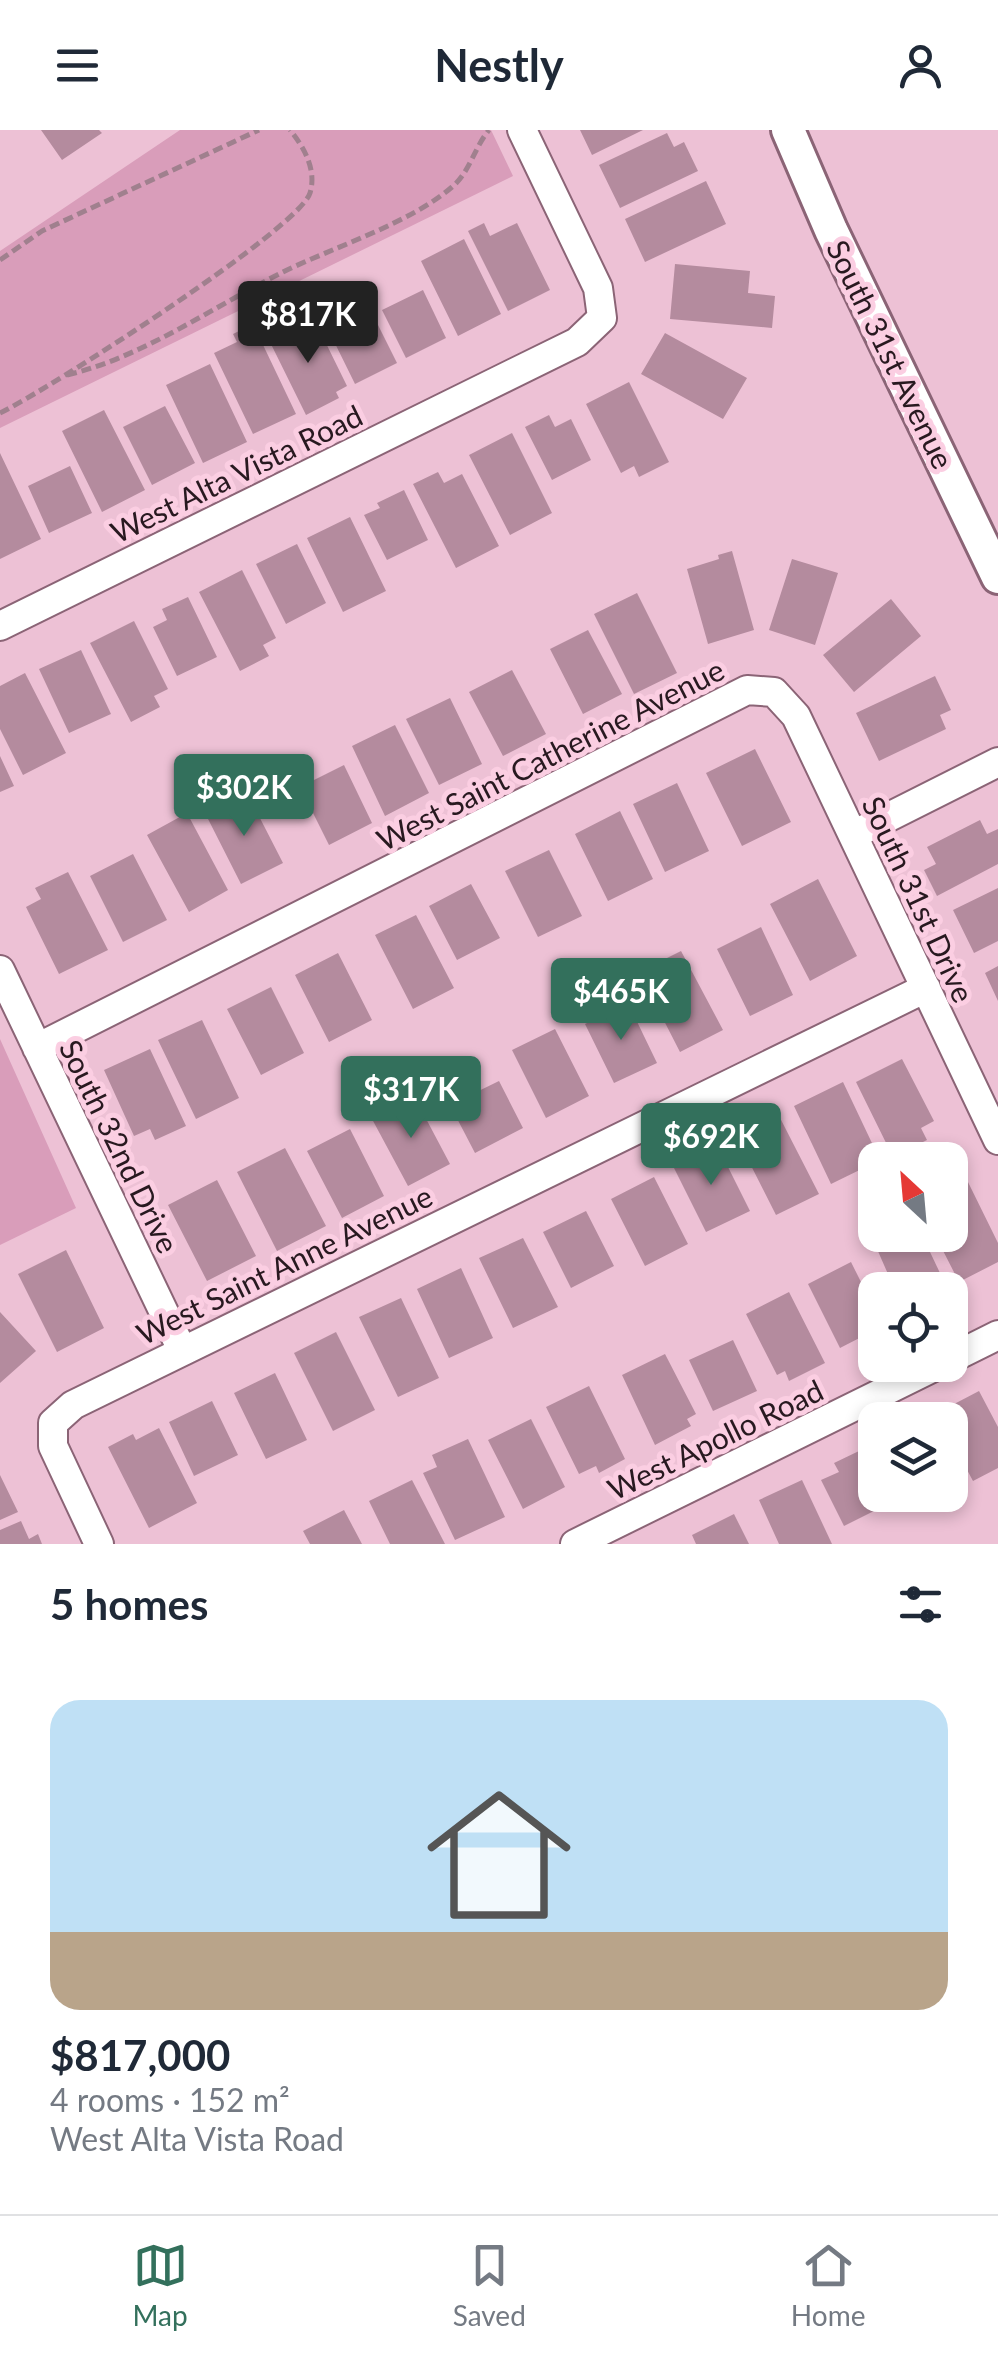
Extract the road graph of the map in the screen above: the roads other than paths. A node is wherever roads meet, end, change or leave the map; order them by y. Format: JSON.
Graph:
{"nodes":[{"id":1,"x":522,"y":130,"type":"edge"},
{"id":2,"x":788,"y":130,"type":"edge"},
{"id":3,"x":998,"y":577,"type":"edge"},
{"id":4,"x":0,"y":626,"type":"edge"},
{"id":5,"x":774,"y":692,"type":"joint"},
{"id":6,"x":998,"y":762,"type":"edge"},
{"id":7,"x":853,"y":836,"type":"junction"},
{"id":8,"x":0,"y":970,"type":"edge"},
{"id":9,"x":926,"y":988,"type":"junction"},
{"id":10,"x":37,"y":1048,"type":"junction"},
{"id":11,"x":998,"y":1140,"type":"edge"},
{"id":12,"x":998,"y":1335,"type":"edge"},
{"id":13,"x":182,"y":1350,"type":"junction"},
{"id":14,"x":968,"y":1350,"type":"edge"},
{"id":15,"x":903,"y":1382,"type":"edge"},
{"id":16,"x":99,"y":1544,"type":"edge"},
{"id":17,"x":574,"y":1544,"type":"edge"}],
"edges":[{"from":1,"to":4,"type":"street","name":"West Alta Vista Road"},
{"from":2,"to":3,"type":"street","name":"South 31st Avenue"},
{"from":5,"to":7,"type":"street","name":"South 31st Drive"},
{"from":5,"to":10,"type":"street","name":"West Saint Catherine Avenue"},
{"from":6,"to":7,"type":"street"},
{"from":7,"to":9,"type":"street","name":"South 31st Drive"},
{"from":8,"to":10,"type":"street","name":"South 32nd Drive"},
{"from":9,"to":11,"type":"street","name":"South 31st Drive"},
{"from":9,"to":13,"type":"street","name":"West Saint Anne Avenue"},
{"from":10,"to":13,"type":"street","name":"South 32nd Drive"},
{"from":12,"to":14,"type":"street"},
{"from":13,"to":16,"type":"street","name":"West Saint Anne Avenue"},
{"from":15,"to":17,"type":"street","name":"West Apollo Road"}]}
